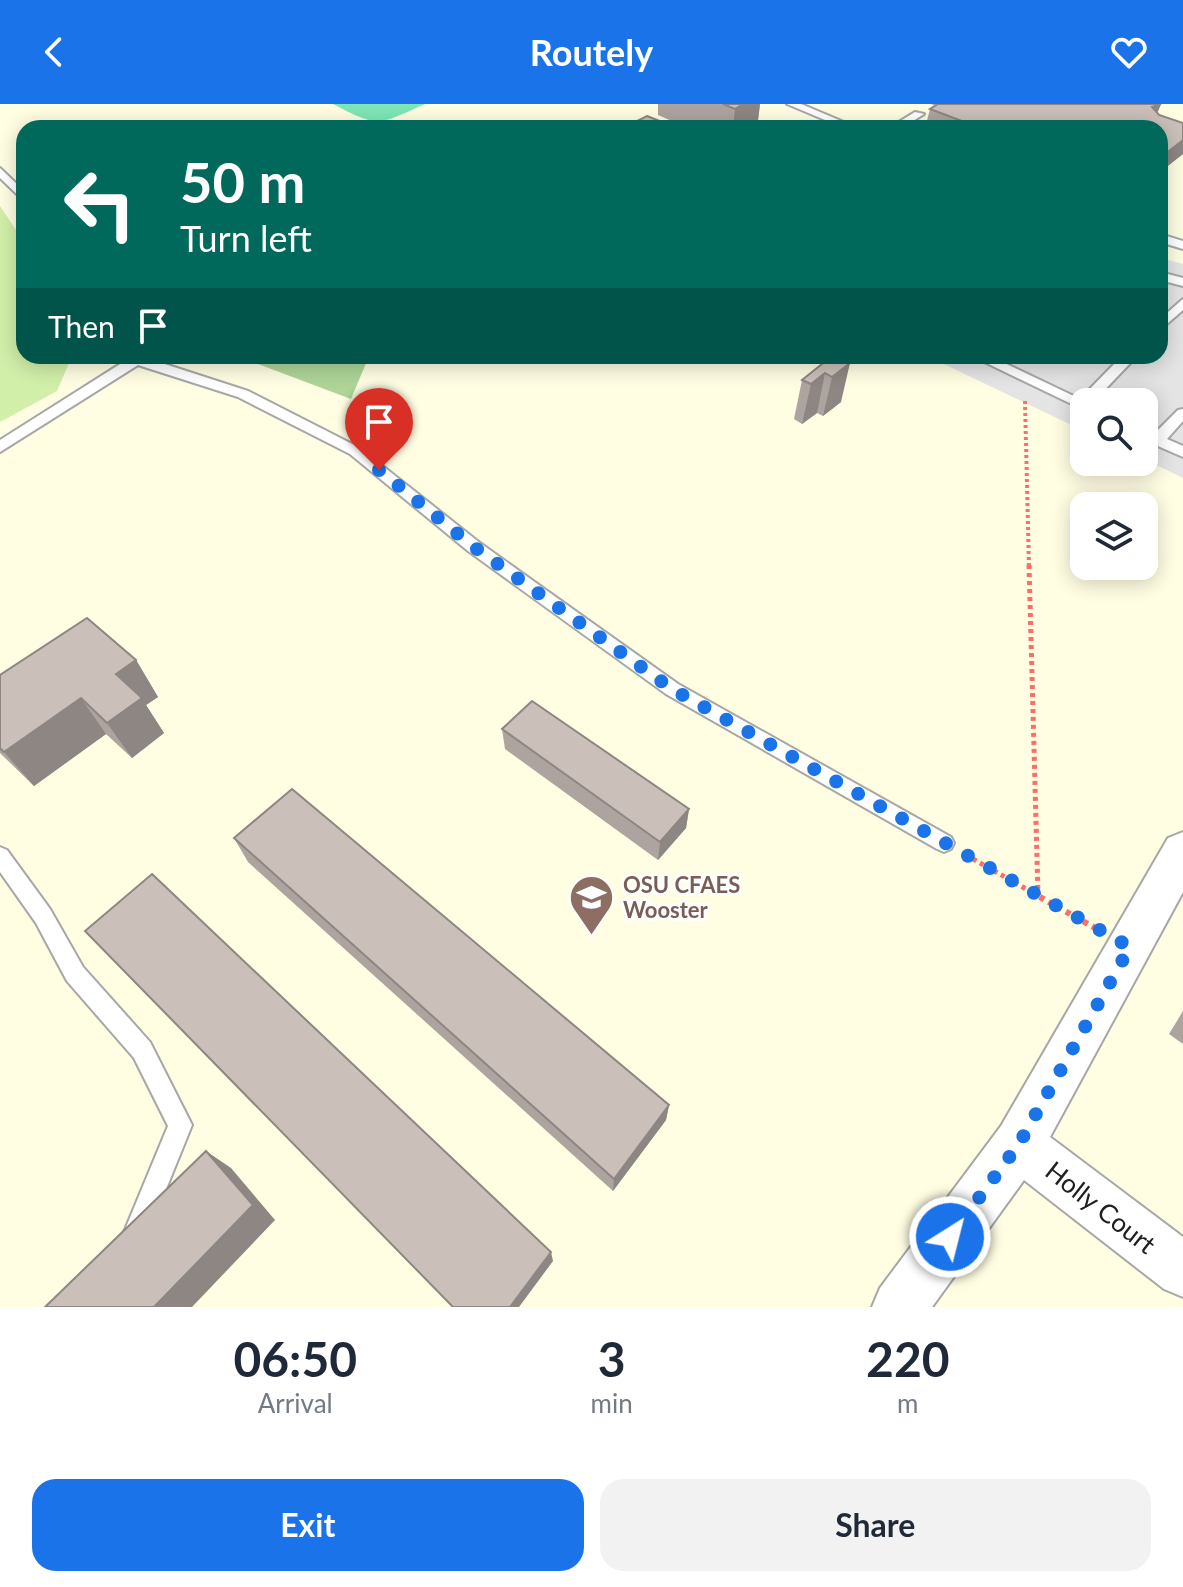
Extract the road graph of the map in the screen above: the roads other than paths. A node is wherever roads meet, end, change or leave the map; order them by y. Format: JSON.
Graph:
{"nodes":[{"id":1,"x":792,"y":104,"type":"edge"},
{"id":2,"x":919,"y":114,"type":"dead end"},
{"id":3,"x":833,"y":120,"type":"edge"},
{"id":4,"x":908,"y":120,"type":"edge"},
{"id":5,"x":0,"y":171,"type":"edge"},
{"id":6,"x":16,"y":189,"type":"edge"},
{"id":7,"x":1183,"y":303,"type":"edge"},
{"id":8,"x":1168,"y":318,"type":"edge"},
{"id":9,"x":125,"y":364,"type":"edge"},
{"id":10,"x":152,"y":364,"type":"edge"},
{"id":11,"x":996,"y":364,"type":"edge"},
{"id":12,"x":1013,"y":364,"type":"edge"},
{"id":13,"x":1122,"y":364,"type":"edge"},
{"id":14,"x":1007,"y":369,"type":"junction"},
{"id":15,"x":1099,"y":388,"type":"edge"},
{"id":16,"x":1070,"y":398,"type":"edge"},
{"id":17,"x":1183,"y":413,"type":"edge"},
{"id":18,"x":1158,"y":432,"type":"edge"},
{"id":19,"x":1158,"y":440,"type":"edge"},
{"id":20,"x":0,"y":447,"type":"edge"},
{"id":21,"x":1183,"y":452,"type":"edge"},
{"id":22,"x":944,"y":843,"type":"road end"},
{"id":23,"x":1183,"y":851,"type":"edge"},
{"id":24,"x":0,"y":856,"type":"edge"},
{"id":25,"x":1019,"y":1144,"type":"junction"},
{"id":26,"x":136,"y":1233,"type":"edge"},
{"id":27,"x":1183,"y":1270,"type":"edge"},
{"id":28,"x":899,"y":1307,"type":"edge"}],
"edges":[{"from":1,"to":3,"type":"lane"},
{"from":2,"to":4,"type":"lane"},
{"from":5,"to":6,"type":"lane"},
{"from":7,"to":8,"type":"lane"},
{"from":9,"to":20,"type":"lane"},
{"from":10,"to":22,"type":"lane"},
{"from":11,"to":14,"type":"lane"},
{"from":12,"to":14,"type":"lane"},
{"from":13,"to":15,"type":"lane"},
{"from":14,"to":16,"type":"lane"},
{"from":17,"to":18,"type":"lane"},
{"from":19,"to":21,"type":"lane"},
{"from":23,"to":25,"type":"street"},
{"from":24,"to":26,"type":"lane"},
{"from":25,"to":27,"type":"street","name":"Holly Court"},
{"from":25,"to":28,"type":"street"}]}
